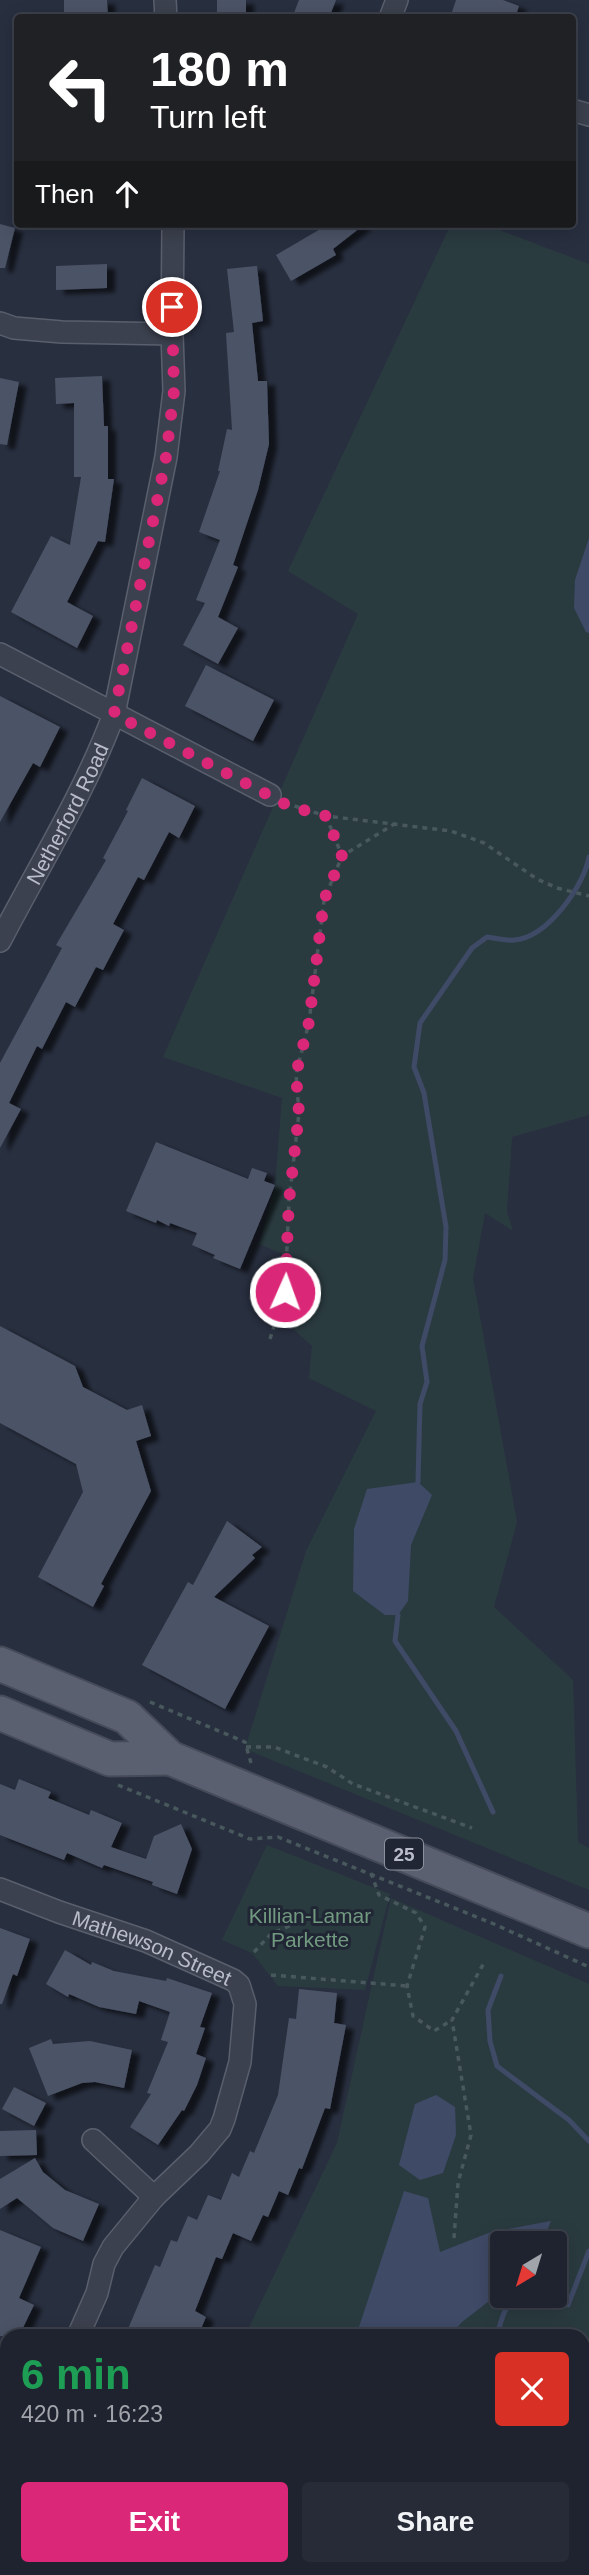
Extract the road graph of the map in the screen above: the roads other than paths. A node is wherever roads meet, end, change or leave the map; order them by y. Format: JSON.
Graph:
{"nodes":[{"id":1,"x":173,"y":228,"type":"edge"},
{"id":2,"x":0,"y":323,"type":"edge"},
{"id":3,"x":172,"y":334,"type":"junction"},
{"id":4,"x":0,"y":654,"type":"edge"},
{"id":5,"x":114,"y":714,"type":"junction"},
{"id":6,"x":270,"y":795,"type":"road end"},
{"id":7,"x":0,"y":941,"type":"edge"},
{"id":8,"x":0,"y":1664,"type":"edge"},
{"id":9,"x":0,"y":1713,"type":"edge"},
{"id":10,"x":170,"y":1758,"type":"junction"},
{"id":11,"x":0,"y":1889,"type":"edge"},
{"id":12,"x":589,"y":1931,"type":"edge"},
{"id":13,"x":93,"y":2140,"type":"dead end"},
{"id":14,"x":154,"y":2197,"type":"junction"},
{"id":15,"x":81,"y":2329,"type":"edge"}],
"edges":[{"from":1,"to":3,"type":"street","name":"Netherford Road"},
{"from":2,"to":3,"type":"street"},
{"from":3,"to":5,"type":"street","name":"Netherford Road"},
{"from":4,"to":5,"type":"street"},
{"from":5,"to":6,"type":"street"},
{"from":5,"to":7,"type":"street","name":"Netherford Road"},
{"from":8,"to":10,"type":"main road","number":"25"},
{"from":9,"to":10,"type":"main road","number":"25"},
{"from":10,"to":12,"type":"main road","number":"25"},
{"from":11,"to":14,"type":"street","name":"Mathewson Street"},
{"from":13,"to":14,"type":"street"},
{"from":14,"to":15,"type":"street","name":"Mathewson Street"}]}
